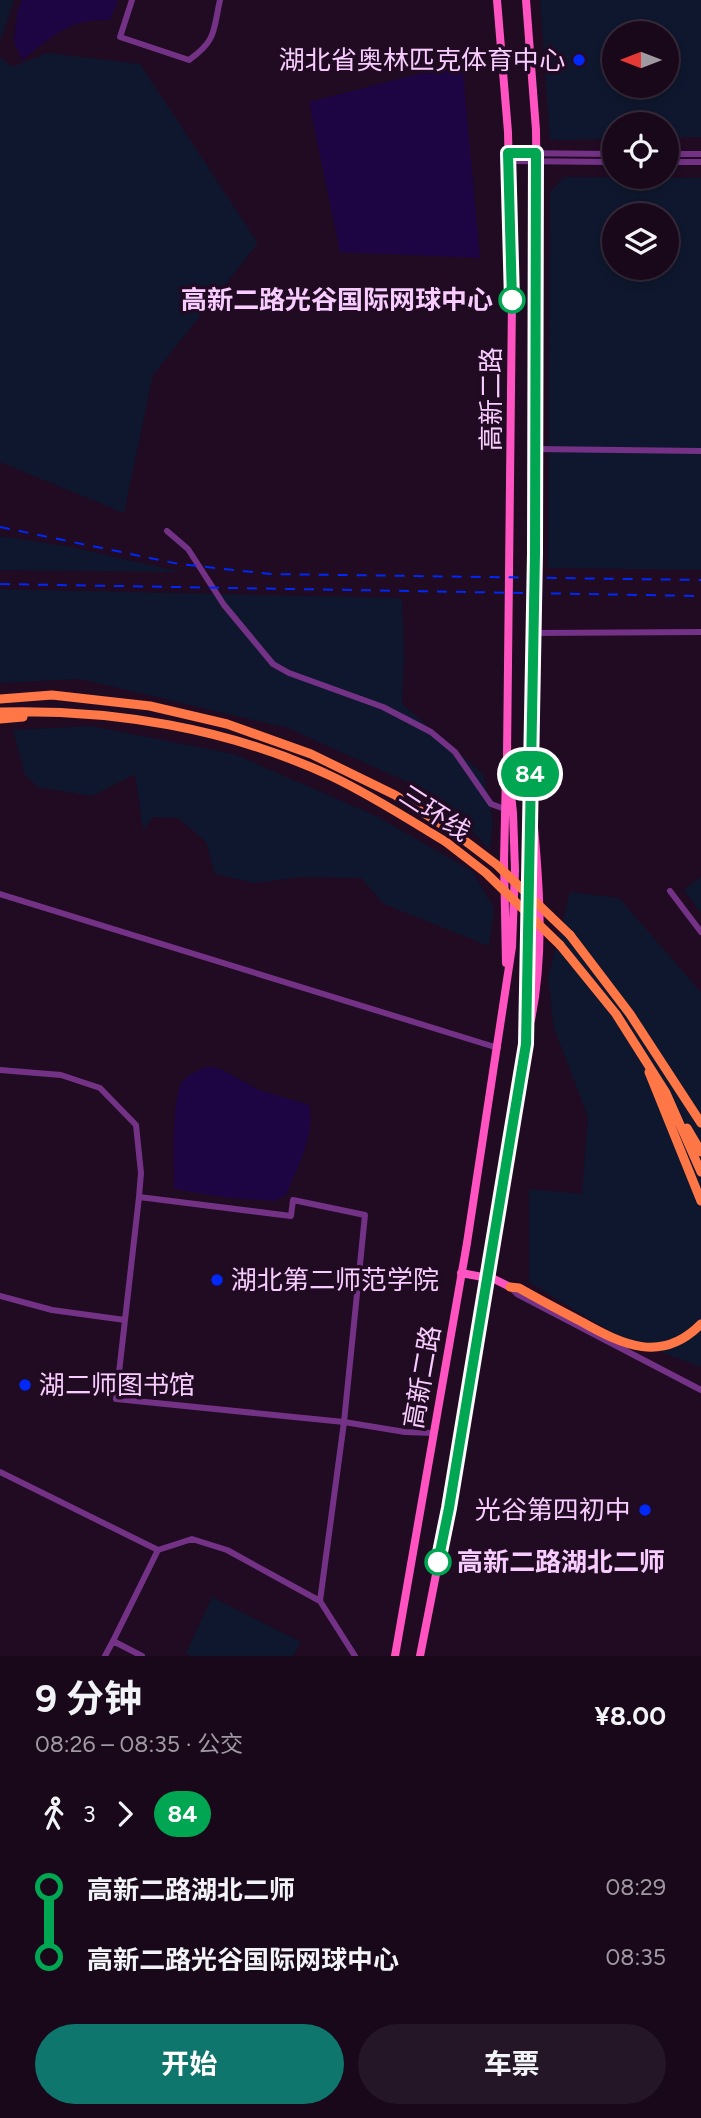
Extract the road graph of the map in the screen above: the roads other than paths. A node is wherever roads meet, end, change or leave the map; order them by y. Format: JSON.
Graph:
{"nodes":[{"id":1,"x":132,"y":0,"type":"edge"},
{"id":2,"x":220,"y":0,"type":"edge"},
{"id":3,"x":498,"y":0,"type":"edge"},
{"id":4,"x":526,"y":0,"type":"edge"},
{"id":5,"x":602,"y":154,"type":"edge"},
{"id":6,"x":679,"y":154,"type":"edge"},
{"id":7,"x":701,"y":155,"type":"edge"},
{"id":8,"x":508,"y":157,"type":"junction"},
{"id":9,"x":536,"y":157,"type":"junction"},
{"id":10,"x":602,"y":161,"type":"edge"},
{"id":11,"x":679,"y":162,"type":"edge"},
{"id":12,"x":701,"y":162,"type":"edge"},
{"id":13,"x":535,"y":449,"type":"junction"},
{"id":14,"x":701,"y":450,"type":"edge"},
{"id":15,"x":167,"y":531,"type":"dead end"},
{"id":16,"x":701,"y":632,"type":"edge"},
{"id":17,"x":533,"y":634,"type":"junction"},
{"id":18,"x":2,"y":698,"type":"edge"},
{"id":19,"x":0,"y":712,"type":"edge"},
{"id":20,"x":58,"y":712,"type":"junction"},
{"id":21,"x":0,"y":719,"type":"edge"},
{"id":22,"x":507,"y":756,"type":"junction"},
{"id":23,"x":505,"y":809,"type":"junction"},
{"id":24,"x":670,"y":891,"type":"dead end"},
{"id":25,"x":0,"y":894,"type":"edge"},
{"id":26,"x":701,"y":932,"type":"edge"},
{"id":27,"x":507,"y":981,"type":"junction"},
{"id":28,"x":498,"y":1048,"type":"junction"},
{"id":29,"x":643,"y":1057,"type":"junction"},
{"id":30,"x":0,"y":1070,"type":"edge"},
{"id":31,"x":666,"y":1093,"type":"junction"},
{"id":32,"x":701,"y":1123,"type":"edge"},
{"id":33,"x":701,"y":1152,"type":"edge"},
{"id":34,"x":701,"y":1172,"type":"edge"},
{"id":35,"x":139,"y":1197,"type":"junction"},
{"id":36,"x":701,"y":1201,"type":"edge"},
{"id":37,"x":461,"y":1273,"type":"junction"},
{"id":38,"x":488,"y":1278,"type":"junction"},
{"id":39,"x":510,"y":1287,"type":"junction"},
{"id":40,"x":0,"y":1296,"type":"edge"},
{"id":41,"x":125,"y":1320,"type":"junction"},
{"id":42,"x":701,"y":1324,"type":"edge"},
{"id":43,"x":701,"y":1390,"type":"edge"},
{"id":44,"x":344,"y":1422,"type":"junction"},
{"id":45,"x":434,"y":1433,"type":"junction"},
{"id":46,"x":0,"y":1472,"type":"edge"},
{"id":47,"x":158,"y":1550,"type":"junction"},
{"id":48,"x":320,"y":1601,"type":"junction"},
{"id":49,"x":113,"y":1641,"type":"junction"},
{"id":50,"x":105,"y":1656,"type":"edge"},
{"id":51,"x":142,"y":1656,"type":"edge"},
{"id":52,"x":355,"y":1656,"type":"edge"},
{"id":53,"x":395,"y":1656,"type":"edge"},
{"id":54,"x":420,"y":1656,"type":"edge"}],
"edges":[{"from":1,"to":2,"type":"street"},
{"from":3,"to":8,"type":"main road","name":"高新二路"},
{"from":4,"to":9,"type":"main road","name":"高新二路"},
{"from":5,"to":9,"type":"street"},
{"from":6,"to":7,"type":"street"},
{"from":8,"to":9,"type":"street"},
{"from":8,"to":22,"type":"main road","name":"高新二路"},
{"from":9,"to":10,"type":"street"},
{"from":9,"to":13,"type":"main road","name":"高新二路"},
{"from":11,"to":12,"type":"street"},
{"from":13,"to":14,"type":"street"},
{"from":13,"to":17,"type":"main road","name":"高新二路"},
{"from":15,"to":23,"type":"street"},
{"from":16,"to":17,"type":"street"},
{"from":17,"to":38,"type":"main road","name":"高新二路"},
{"from":18,"to":32,"type":"highway","name":"三环线","bridge":true},
{"from":19,"to":20,"type":"highway","name":"三环线"},
{"from":20,"to":21,"type":"highway"},
{"from":20,"to":29,"type":"highway","name":"三环线","bridge":true},
{"from":22,"to":23,"type":"main road","name":"高新二路"},
{"from":22,"to":27,"type":"main road","name":"高新二路"},
{"from":23,"to":27,"type":"main road","name":"高新二路"},
{"from":24,"to":26,"type":"street"},
{"from":25,"to":28,"type":"street"},
{"from":27,"to":28,"type":"main road","name":"高新二路"},
{"from":28,"to":37,"type":"main road","name":"高新二路"},
{"from":29,"to":31,"type":"highway","name":"三环线"},
{"from":29,"to":36,"type":"highway"},
{"from":30,"to":35,"type":"street"},
{"from":31,"to":33,"type":"highway"},
{"from":31,"to":34,"type":"highway","name":"三环线"},
{"from":35,"to":41,"type":"street"},
{"from":35,"to":44,"type":"street"},
{"from":37,"to":38,"type":"main road"},
{"from":37,"to":45,"type":"main road","name":"高新二路"},
{"from":38,"to":39,"type":"main road"},
{"from":38,"to":54,"type":"main road","name":"高新二路"},
{"from":39,"to":42,"type":"highway"},
{"from":39,"to":43,"type":"street"},
{"from":40,"to":41,"type":"street"},
{"from":41,"to":44,"type":"street"},
{"from":44,"to":45,"type":"street"},
{"from":44,"to":48,"type":"street"},
{"from":45,"to":53,"type":"main road","name":"高新二路"},
{"from":46,"to":47,"type":"street"},
{"from":47,"to":48,"type":"street"},
{"from":47,"to":49,"type":"street"},
{"from":48,"to":52,"type":"street"},
{"from":49,"to":50,"type":"street"},
{"from":49,"to":51,"type":"street"}]}
